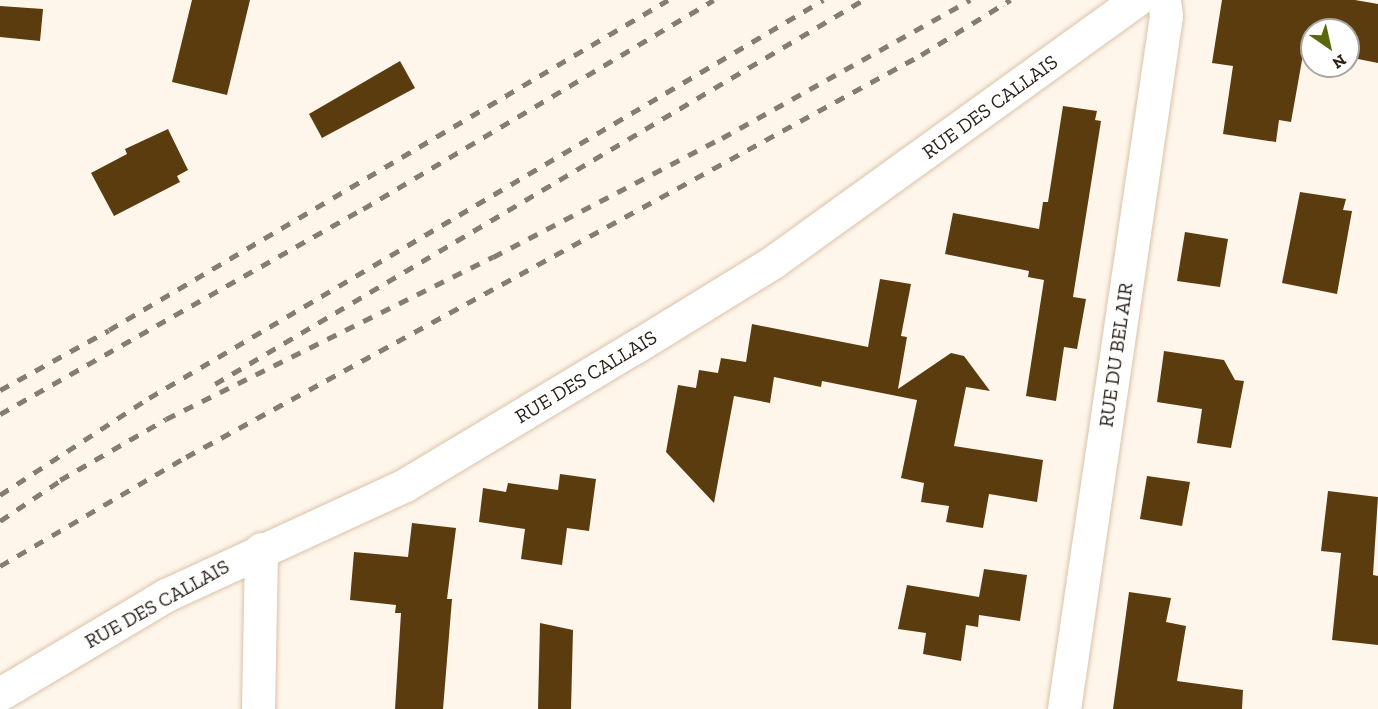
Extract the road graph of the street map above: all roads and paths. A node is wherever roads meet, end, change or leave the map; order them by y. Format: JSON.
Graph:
{"nodes":[{"id":1,"x":1136,"y":0,"type":"edge"},
{"id":2,"x":1164,"y":0,"type":"edge"},
{"id":3,"x":261,"y":549,"type":"junction"},
{"id":4,"x":0,"y":694,"type":"edge"},
{"id":5,"x":258,"y":709,"type":"edge"},
{"id":6,"x":1064,"y":709,"type":"edge"}],
"edges":[{"from":1,"to":3,"type":"street","name":"RUE DES CALLAIS"},
{"from":2,"to":6,"type":"street","name":"RUE DU BEL AIR"},
{"from":3,"to":4,"type":"street","name":"RUE DES CALLAIS"},
{"from":3,"to":5,"type":"street"}]}
